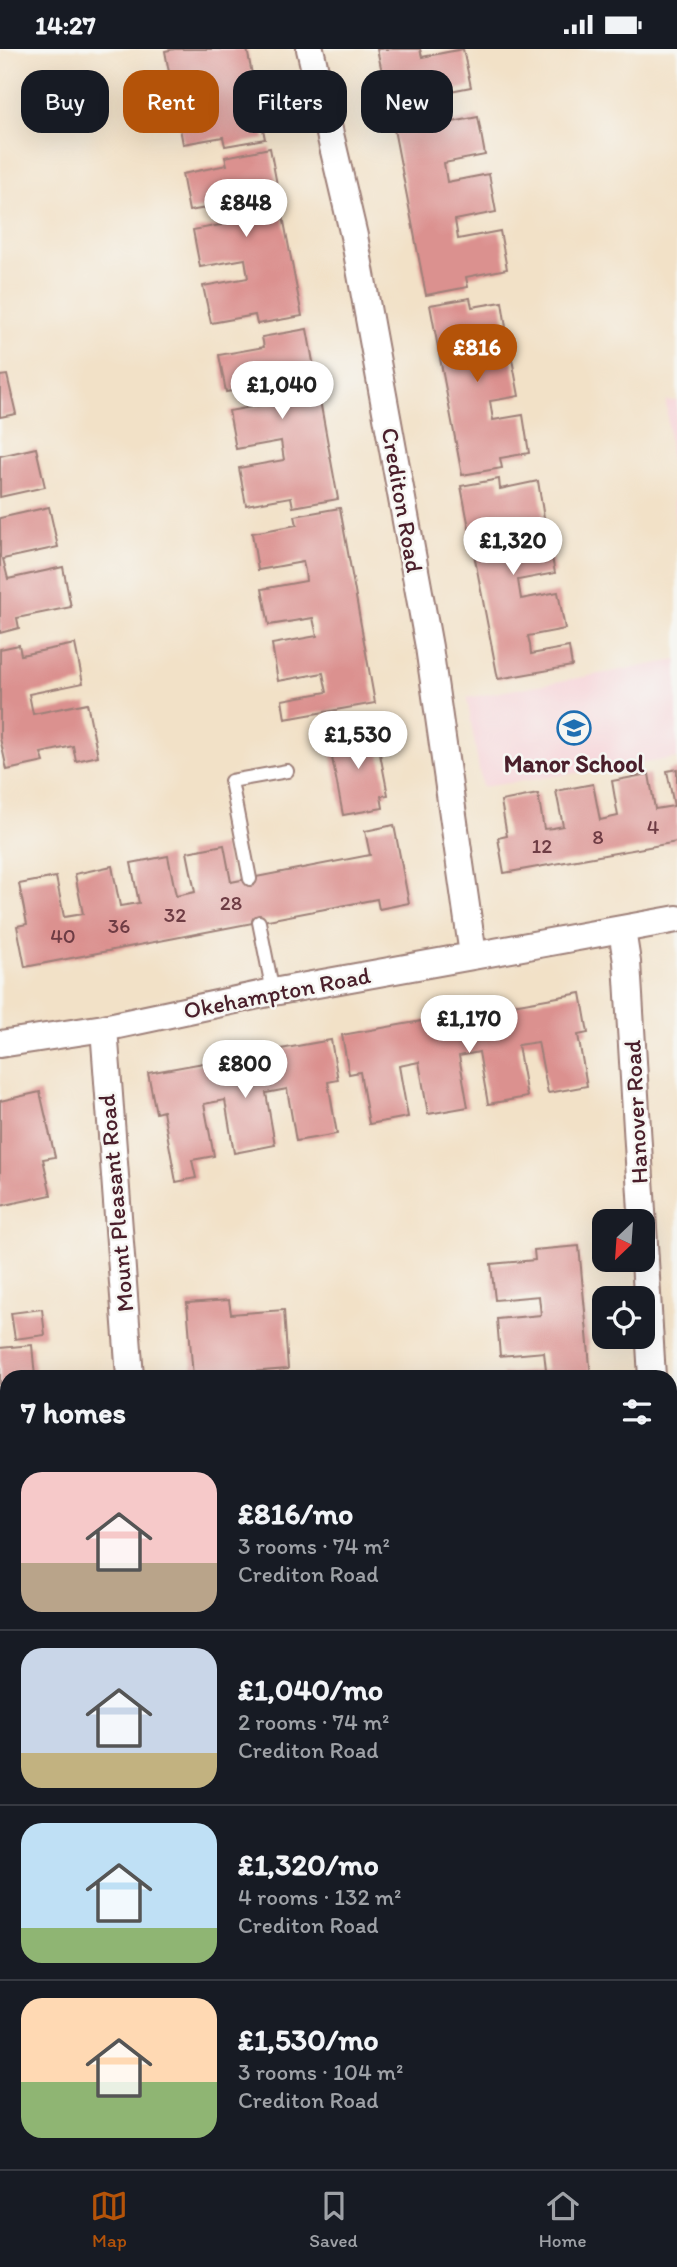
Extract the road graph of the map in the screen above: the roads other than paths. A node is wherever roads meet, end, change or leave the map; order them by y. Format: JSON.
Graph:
{"nodes":[{"id":1,"x":310,"y":49,"type":"edge"},
{"id":2,"x":287,"y":771,"type":"dead end"},
{"id":3,"x":250,"y":879,"type":"dead end"},
{"id":4,"x":677,"y":919,"type":"edge"},
{"id":5,"x":259,"y":922,"type":"dead end"},
{"id":6,"x":622,"y":930,"type":"junction"},
{"id":7,"x":472,"y":955,"type":"junction"},
{"id":8,"x":273,"y":992,"type":"junction"},
{"id":9,"x":104,"y":1028,"type":"junction"},
{"id":10,"x":0,"y":1044,"type":"edge"},
{"id":11,"x":129,"y":1370,"type":"edge"},
{"id":12,"x":652,"y":1370,"type":"edge"}],
"edges":[{"from":1,"to":7,"type":"street","name":"Crediton Road"},
{"from":2,"to":3,"type":"lane"},
{"from":4,"to":6,"type":"street","name":"Okehampton Road"},
{"from":5,"to":8,"type":"lane"},
{"from":6,"to":7,"type":"street","name":"Okehampton Road"},
{"from":6,"to":12,"type":"street","name":"Hanover Road"},
{"from":7,"to":8,"type":"street","name":"Okehampton Road"},
{"from":8,"to":9,"type":"street","name":"Okehampton Road"},
{"from":9,"to":10,"type":"street","name":"Okehampton Road"},
{"from":9,"to":11,"type":"street","name":"Mount Pleasant Road"}]}
